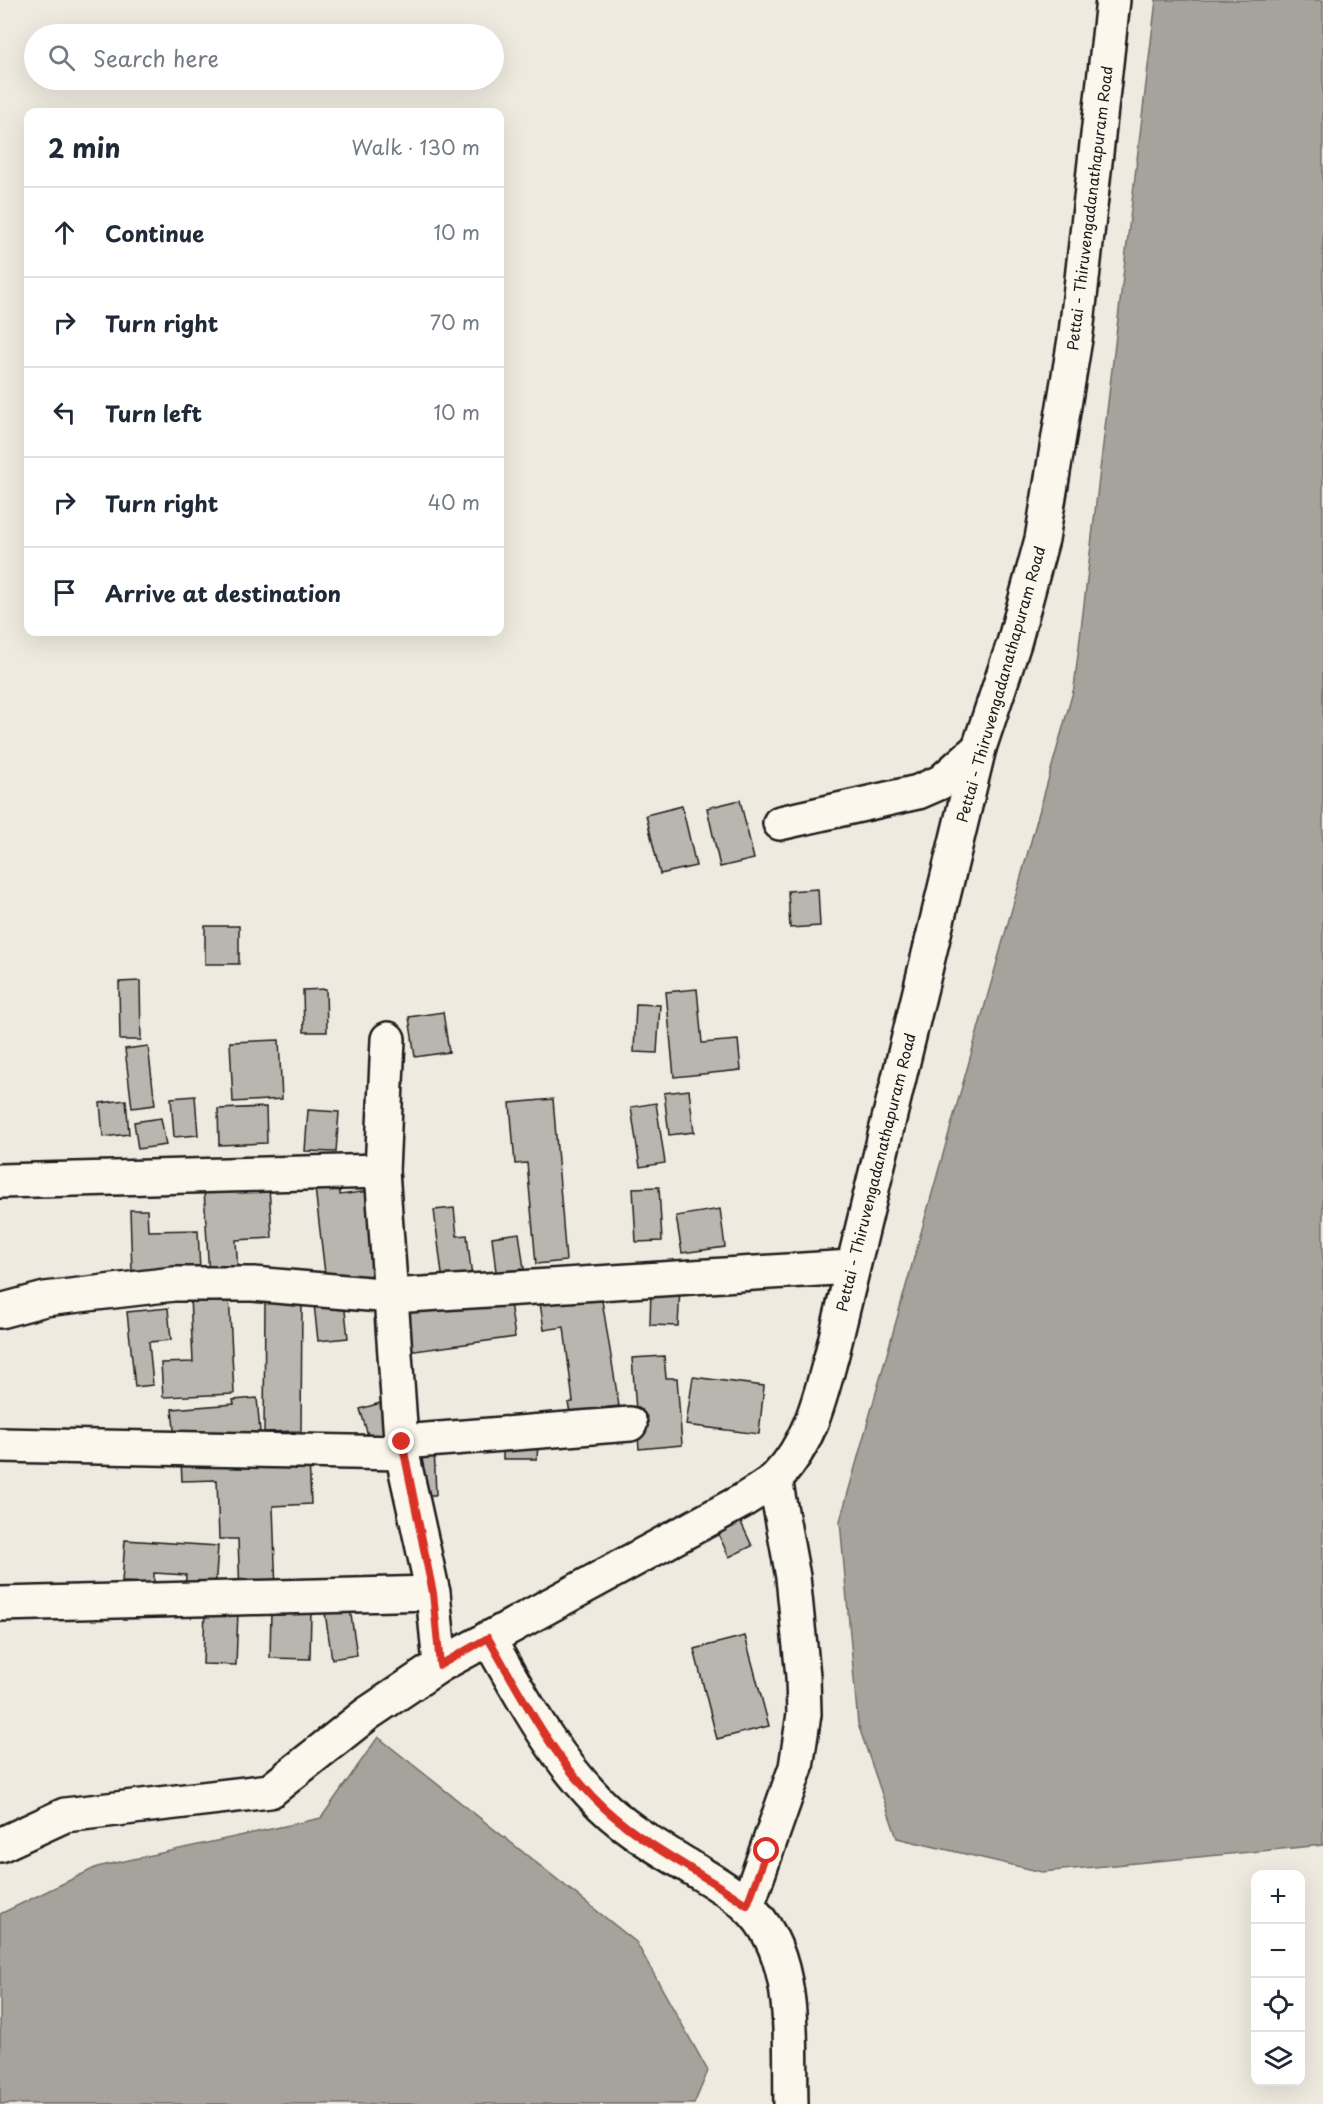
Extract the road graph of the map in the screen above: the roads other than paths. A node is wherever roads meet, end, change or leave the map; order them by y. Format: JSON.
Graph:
{"nodes":[{"id":1,"x":1113,"y":0,"type":"edge"},
{"id":2,"x":979,"y":748,"type":"junction"},
{"id":3,"x":780,"y":823,"type":"dead end"},
{"id":4,"x":388,"y":1040,"type":"dead end"},
{"id":5,"x":382,"y":1171,"type":"junction"},
{"id":6,"x":0,"y":1181,"type":"edge"},
{"id":7,"x":851,"y":1267,"type":"junction"},
{"id":8,"x":392,"y":1296,"type":"junction"},
{"id":9,"x":0,"y":1311,"type":"edge"},
{"id":10,"x":630,"y":1424,"type":"dead end"},
{"id":11,"x":0,"y":1445,"type":"edge"},
{"id":12,"x":402,"y":1447,"type":"junction"},
{"id":13,"x":775,"y":1479,"type":"junction"},
{"id":14,"x":433,"y":1593,"type":"junction"},
{"id":15,"x":0,"y":1604,"type":"edge"},
{"id":16,"x":488,"y":1638,"type":"junction"},
{"id":17,"x":440,"y":1665,"type":"junction"},
{"id":18,"x":0,"y":1845,"type":"edge"},
{"id":19,"x":747,"y":1905,"type":"junction"},
{"id":20,"x":791,"y":2104,"type":"edge"}],
"edges":[{"from":1,"to":2,"type":"street","name":"Pettai - Thiruvengadanathapuram Road"},
{"from":2,"to":3,"type":"street"},
{"from":2,"to":7,"type":"street","name":"Pettai - Thiruvengadanathapuram Road"},
{"from":4,"to":5,"type":"street"},
{"from":5,"to":6,"type":"street"},
{"from":5,"to":8,"type":"street"},
{"from":7,"to":8,"type":"street"},
{"from":7,"to":13,"type":"street","name":"Pettai - Thiruvengadanathapuram Road"},
{"from":8,"to":9,"type":"street"},
{"from":8,"to":12,"type":"street"},
{"from":10,"to":12,"type":"street"},
{"from":11,"to":12,"type":"street"},
{"from":12,"to":14,"type":"street"},
{"from":13,"to":16,"type":"street","name":"Pettai - Thiruvengadanathapuram Road"},
{"from":13,"to":19,"type":"street"},
{"from":14,"to":15,"type":"street"},
{"from":14,"to":17,"type":"street"},
{"from":16,"to":17,"type":"street","name":"Pettai - Thiruvengadanathapuram Road"},
{"from":16,"to":19,"type":"street"},
{"from":17,"to":18,"type":"street","name":"Pettai - Thiruvengadanathapuram Road"},
{"from":19,"to":20,"type":"street"}]}
